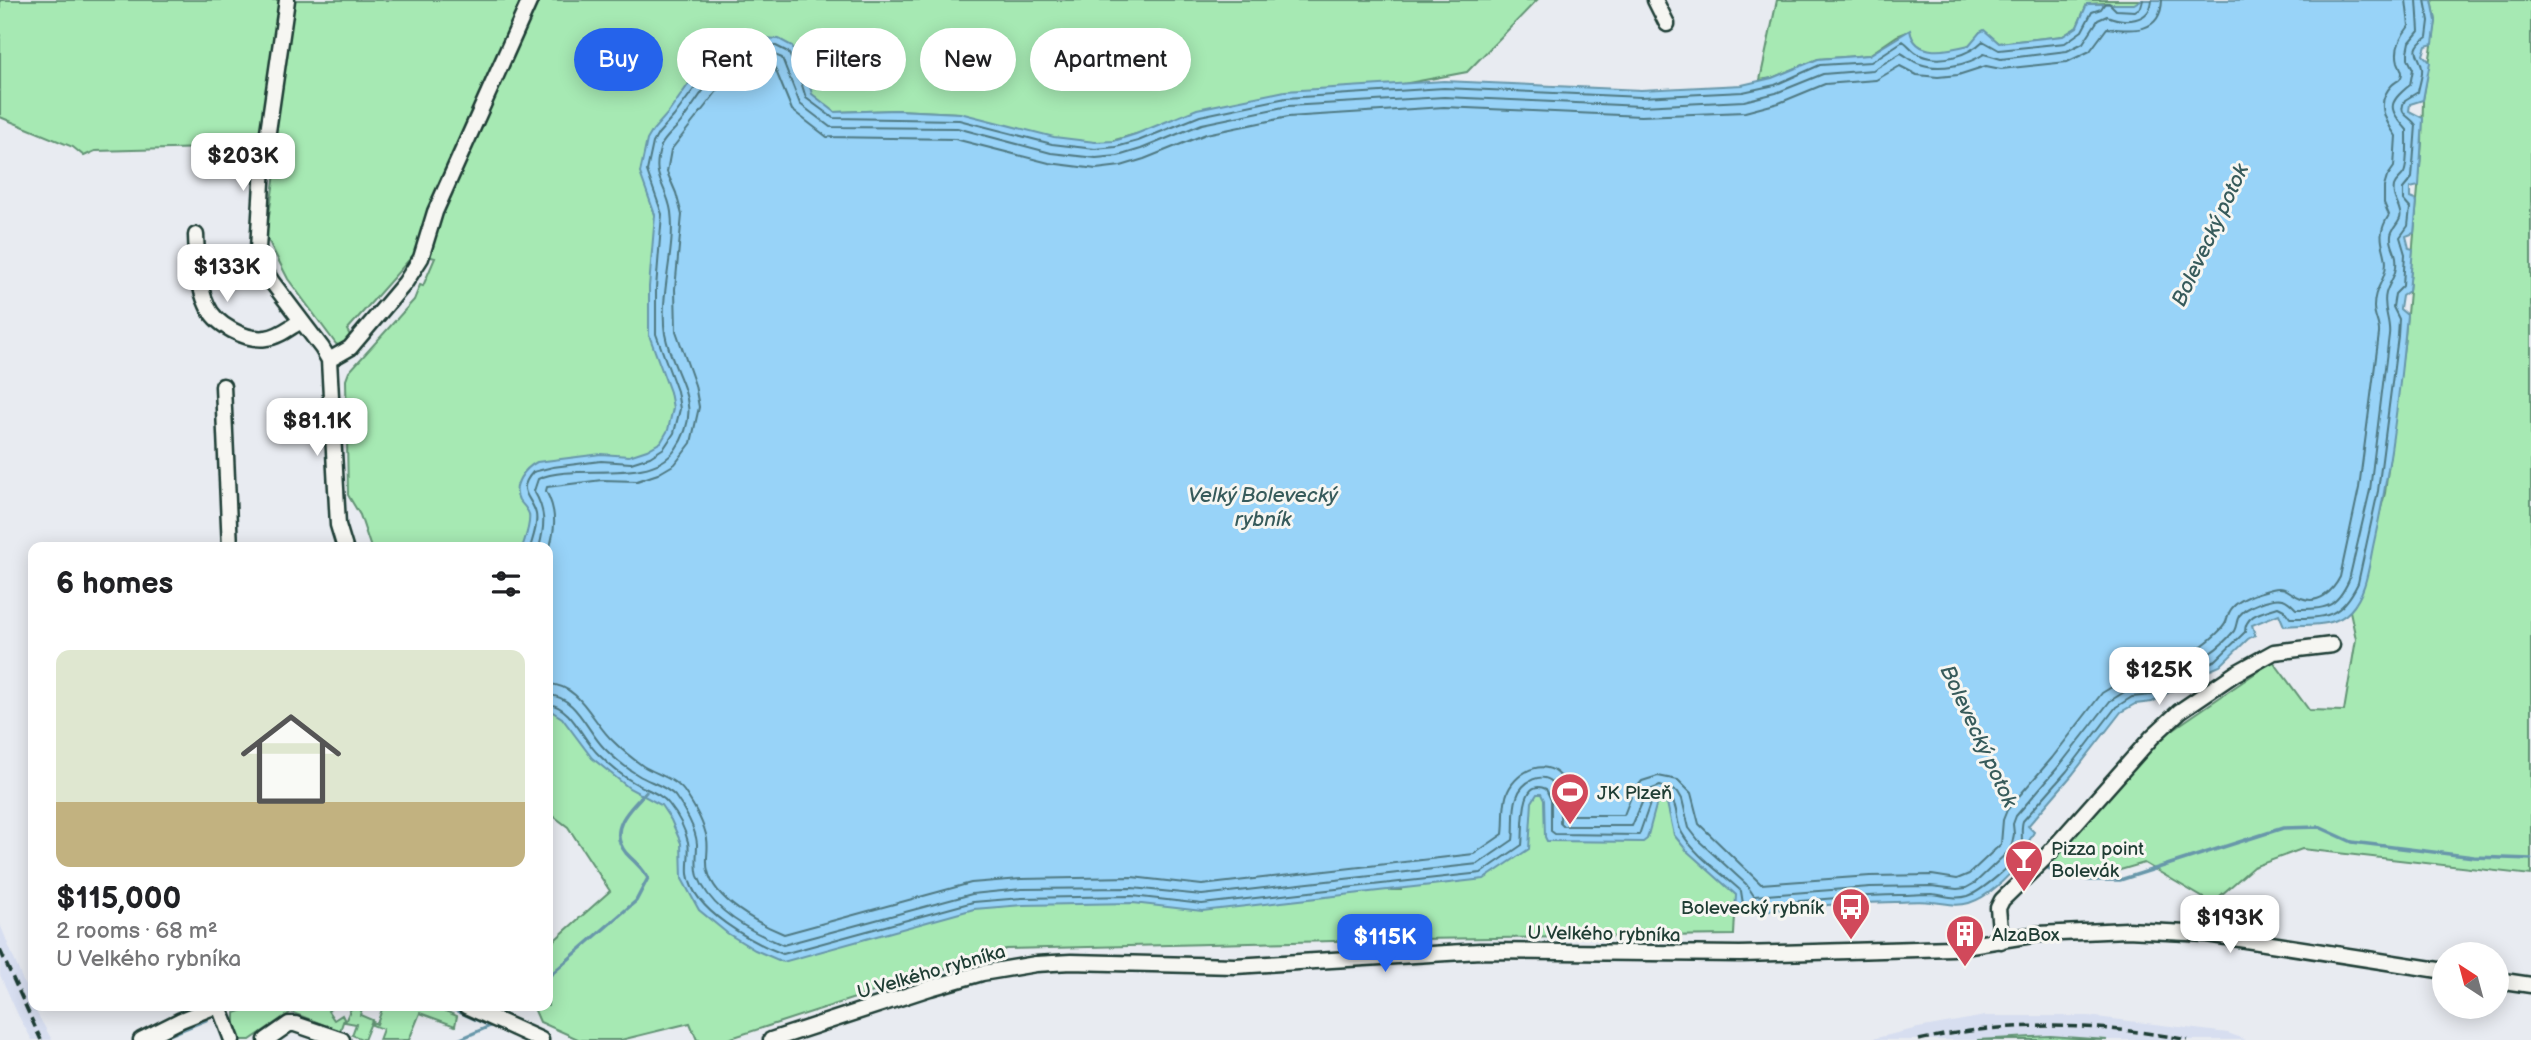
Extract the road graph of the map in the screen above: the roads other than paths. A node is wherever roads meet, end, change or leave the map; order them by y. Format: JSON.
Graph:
{"nodes":[{"id":1,"x":287,"y":0,"type":"edge"},
{"id":2,"x":530,"y":0,"type":"edge"},
{"id":3,"x":1655,"y":0,"type":"edge"},
{"id":4,"x":1667,"y":24,"type":"dead end"},
{"id":5,"x":195,"y":235,"type":"dead end"},
{"id":6,"x":300,"y":321,"type":"junction"},
{"id":7,"x":329,"y":360,"type":"junction"},
{"id":8,"x":223,"y":387,"type":"dead end"},
{"id":9,"x":230,"y":542,"type":"edge"},
{"id":10,"x":343,"y":542,"type":"edge"},
{"id":11,"x":2332,"y":645,"type":"dead end"},
{"id":12,"x":2001,"y":936,"type":"junction"},
{"id":13,"x":2432,"y":969,"type":"edge"},
{"id":14,"x":2510,"y":981,"type":"edge"},
{"id":15,"x":2531,"y":985,"type":"edge"},
{"id":16,"x":205,"y":1011,"type":"edge"},
{"id":17,"x":220,"y":1011,"type":"edge"},
{"id":18,"x":477,"y":1011,"type":"edge"},
{"id":19,"x":141,"y":1040,"type":"edge"},
{"id":20,"x":232,"y":1040,"type":"edge"},
{"id":21,"x":266,"y":1040,"type":"edge"},
{"id":22,"x":342,"y":1040,"type":"edge"},
{"id":23,"x":541,"y":1040,"type":"edge"},
{"id":24,"x":771,"y":1040,"type":"edge"}],
"edges":[{"from":1,"to":6,"type":"street"},
{"from":2,"to":7,"type":"street"},
{"from":3,"to":4,"type":"street"},
{"from":5,"to":6,"type":"street"},
{"from":6,"to":7,"type":"street"},
{"from":7,"to":10,"type":"street"},
{"from":8,"to":9,"type":"street"},
{"from":11,"to":12,"type":"street"},
{"from":12,"to":13,"type":"street","name":"U Velkého rybníka"},
{"from":12,"to":24,"type":"street","name":"U Velkého rybníka"},
{"from":14,"to":15,"type":"street"},
{"from":16,"to":19,"type":"street"},
{"from":17,"to":20,"type":"street"},
{"from":18,"to":23,"type":"street"},
{"from":21,"to":22,"type":"street"}]}
